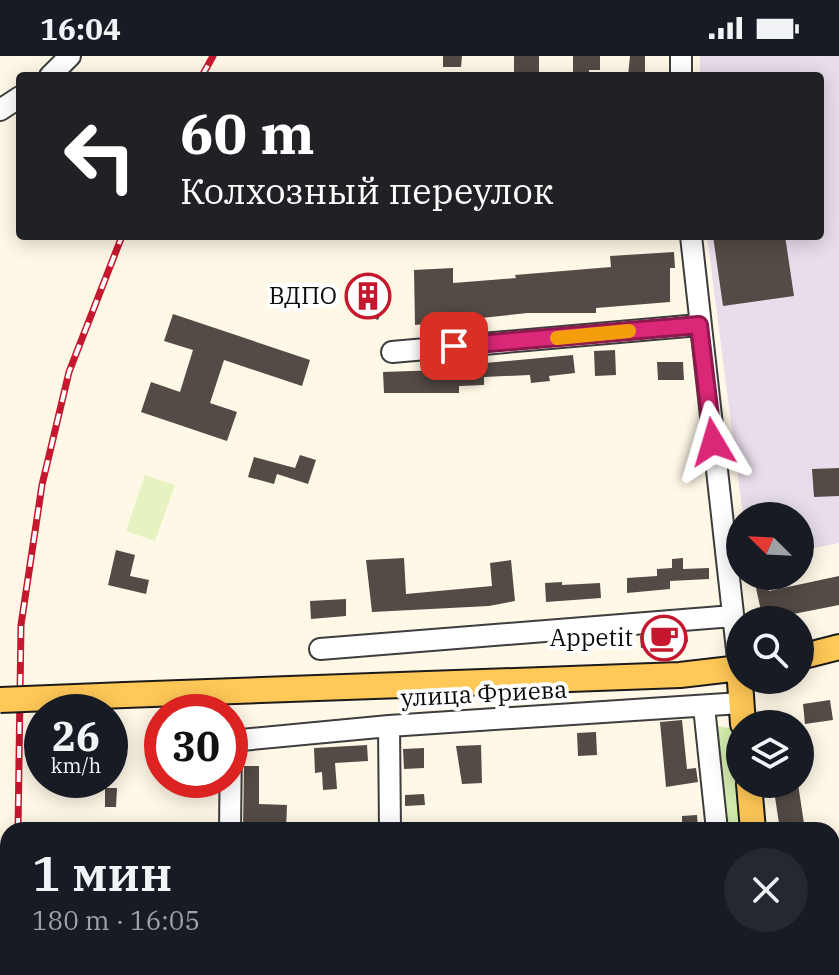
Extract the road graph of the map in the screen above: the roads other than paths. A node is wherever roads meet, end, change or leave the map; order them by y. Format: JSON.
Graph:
{"nodes":[{"id":1,"x":70,"y":56,"type":"edge"},
{"id":2,"x":54,"y":72,"type":"edge"},
{"id":3,"x":691,"y":240,"type":"edge"},
{"id":4,"x":699,"y":325,"type":"junction"},
{"id":5,"x":392,"y":352,"type":"dead end"},
{"id":6,"x":732,"y":606,"type":"edge"},
{"id":7,"x":726,"y":617,"type":"edge"},
{"id":8,"x":839,"y":647,"type":"edge"},
{"id":9,"x":320,"y":649,"type":"dead end"},
{"id":10,"x":814,"y":653,"type":"edge"},
{"id":11,"x":726,"y":670,"type":"edge"},
{"id":12,"x":0,"y":700,"type":"edge"},
{"id":13,"x":704,"y":707,"type":"junction"},
{"id":14,"x":726,"y":710,"type":"edge"},
{"id":15,"x":389,"y":726,"type":"junction"},
{"id":16,"x":248,"y":739,"type":"edge"},
{"id":17,"x":230,"y":798,"type":"edge"},
{"id":18,"x":750,"y":798,"type":"edge"},
{"id":19,"x":230,"y":822,"type":"edge"},
{"id":20,"x":390,"y":822,"type":"edge"},
{"id":21,"x":716,"y":822,"type":"edge"},
{"id":22,"x":752,"y":822,"type":"edge"}],
"edges":[{"from":1,"to":2,"type":"street"},
{"from":3,"to":4,"type":"street"},
{"from":4,"to":5,"type":"street"},
{"from":4,"to":6,"type":"street"},
{"from":7,"to":9,"type":"street"},
{"from":8,"to":10,"type":"main road"},
{"from":11,"to":12,"type":"main road","bridge":true},
{"from":13,"to":14,"type":"street","name":"улица Фриева"},
{"from":13,"to":15,"type":"street","name":"улица Фриева"},
{"from":13,"to":21,"type":"street"},
{"from":15,"to":16,"type":"street","name":"улица Фриева"},
{"from":15,"to":20,"type":"street"},
{"from":17,"to":19,"type":"street"},
{"from":18,"to":22,"type":"main road"}]}
